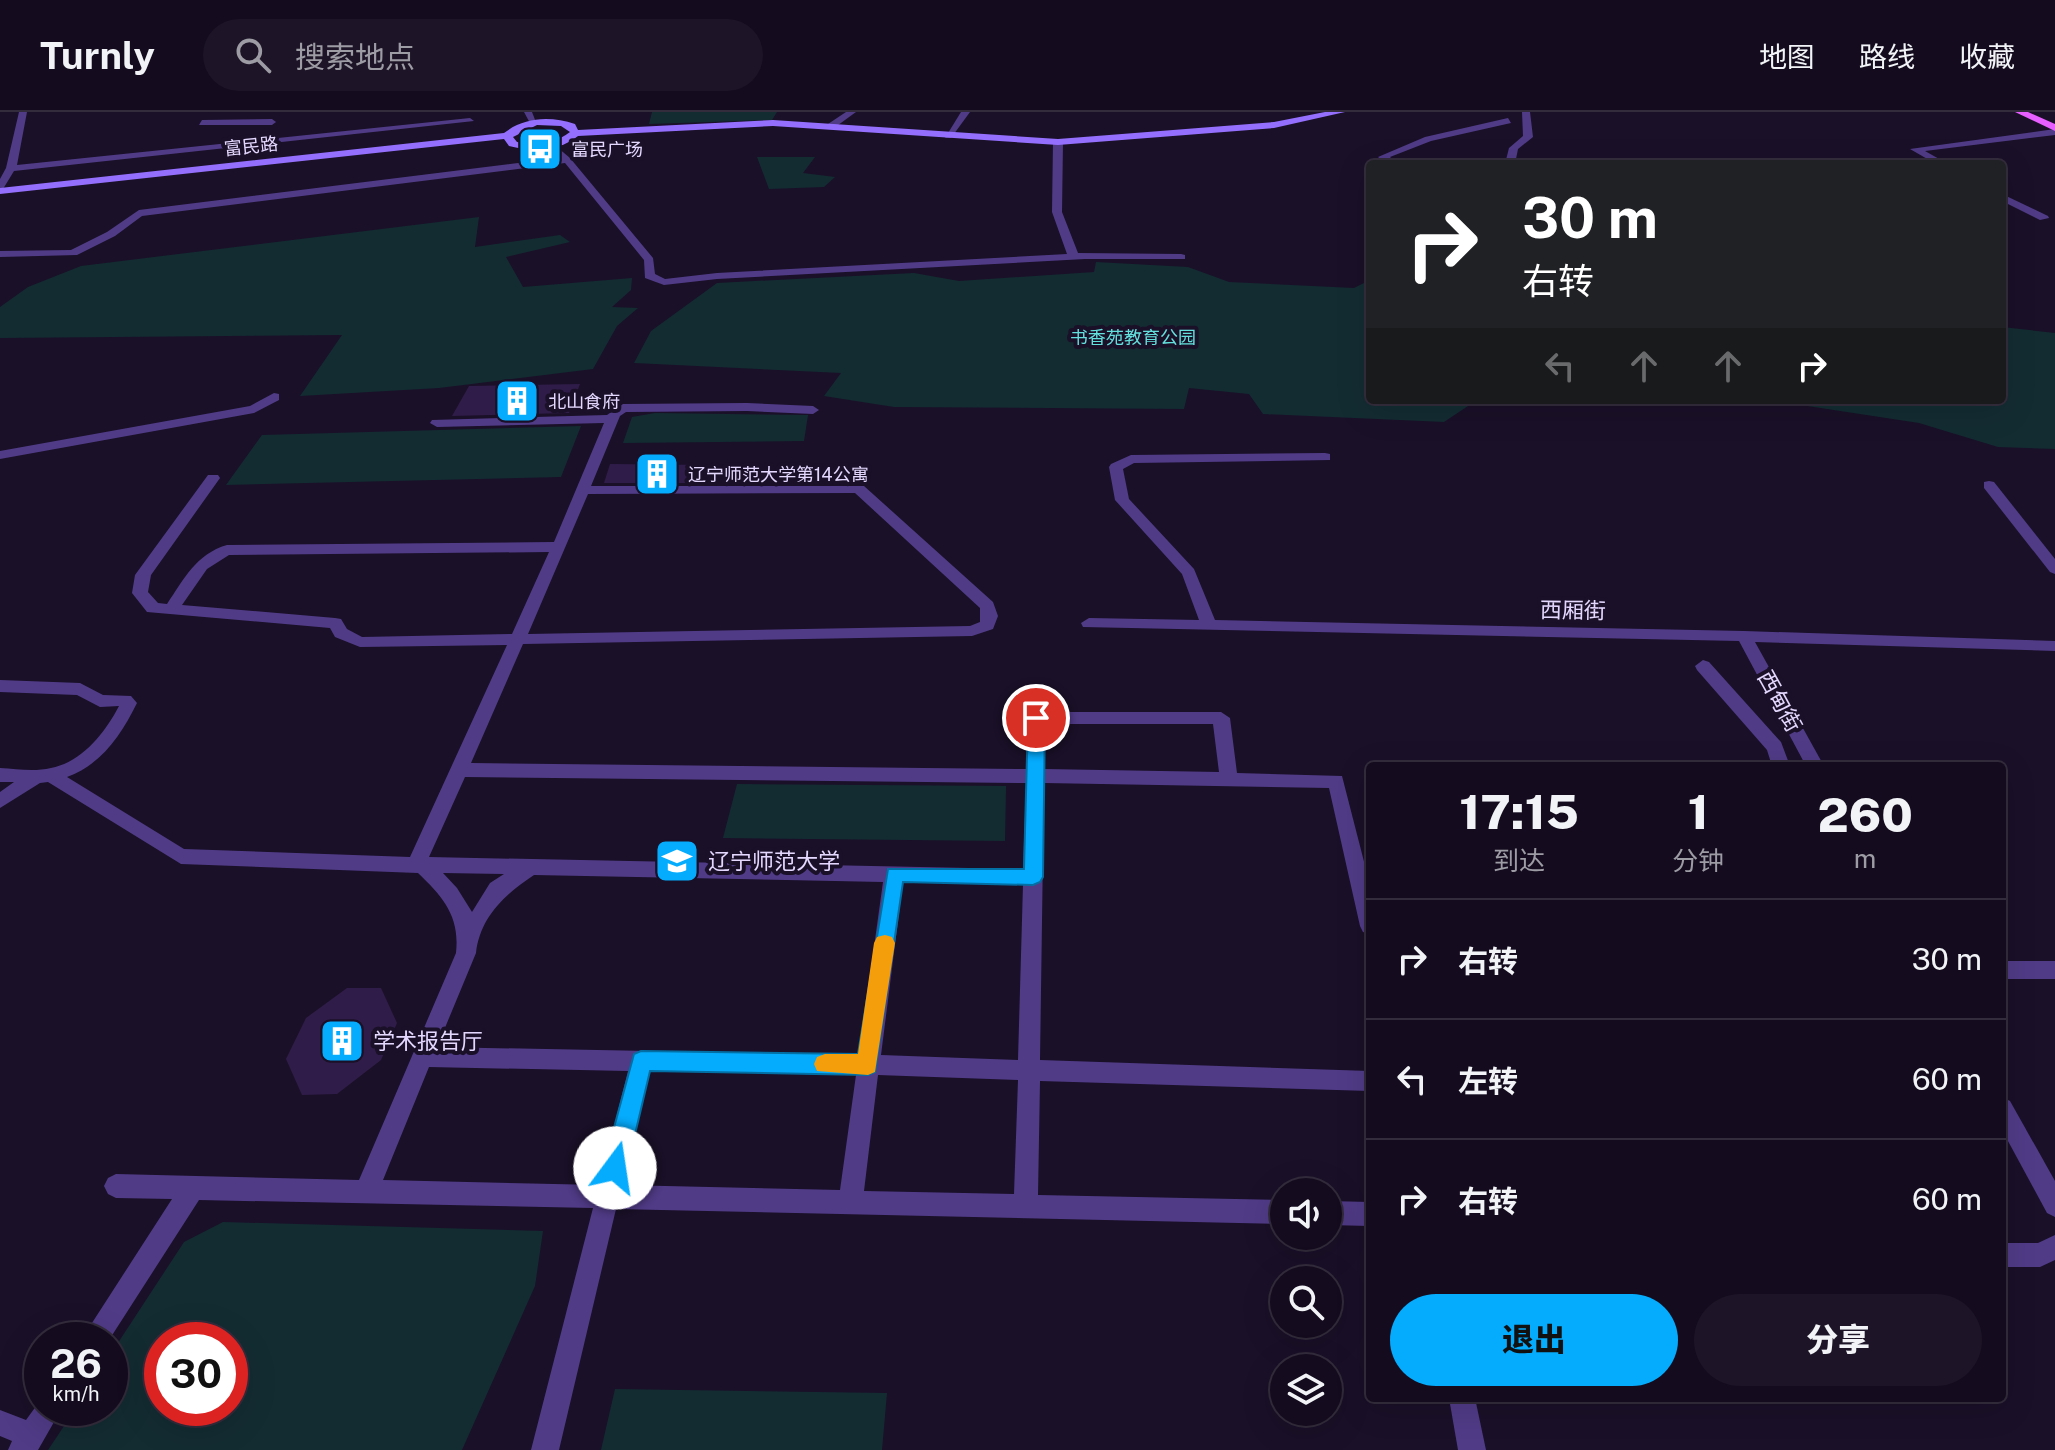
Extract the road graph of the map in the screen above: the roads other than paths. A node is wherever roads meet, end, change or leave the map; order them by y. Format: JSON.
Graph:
{"nodes":[{"id":1,"x":23,"y":112,"type":"edge"},
{"id":2,"x":528,"y":112,"type":"edge"},
{"id":3,"x":852,"y":112,"type":"edge"},
{"id":4,"x":966,"y":112,"type":"edge"},
{"id":5,"x":1340,"y":112,"type":"edge"},
{"id":6,"x":1526,"y":112,"type":"edge"},
{"id":7,"x":2020,"y":112,"type":"edge"},
{"id":8,"x":2039,"y":112,"type":"edge"},
{"id":9,"x":470,"y":116,"type":"edge"},
{"id":10,"x":274,"y":117,"type":"edge"},
{"id":11,"x":2055,"y":119,"type":"edge"},
{"id":12,"x":202,"y":123,"type":"dead end"},
{"id":13,"x":534,"y":123,"type":"junction"},
{"id":14,"x":831,"y":126,"type":"junction"},
{"id":15,"x":1507,"y":126,"type":"edge"},
{"id":16,"x":2055,"y":130,"type":"edge"},
{"id":17,"x":575,"y":133,"type":"junction"},
{"id":18,"x":507,"y":136,"type":"junction"},
{"id":19,"x":948,"y":136,"type":"junction"},
{"id":20,"x":468,"y":139,"type":"junction"},
{"id":21,"x":265,"y":142,"type":"junction"},
{"id":22,"x":1058,"y":142,"type":"junction"},
{"id":23,"x":551,"y":145,"type":"junction"},
{"id":24,"x":1514,"y":148,"type":"junction"},
{"id":25,"x":567,"y":160,"type":"junction"},
{"id":26,"x":1387,"y":160,"type":"edge"},
{"id":27,"x":1511,"y":160,"type":"edge"},
{"id":28,"x":1936,"y":160,"type":"edge"},
{"id":29,"x":262,"y":163,"type":"junction"},
{"id":30,"x":11,"y":168,"type":"junction"},
{"id":31,"x":0,"y":189,"type":"edge"},
{"id":32,"x":2006,"y":199,"type":"edge"},
{"id":33,"x":2044,"y":218,"type":"dead end"},
{"id":34,"x":0,"y":254,"type":"edge"},
{"id":35,"x":1074,"y":257,"type":"junction"},
{"id":36,"x":1181,"y":257,"type":"dead end"},
{"id":37,"x":274,"y":397,"type":"dead end"},
{"id":38,"x":813,"y":410,"type":"dead end"},
{"id":39,"x":611,"y":419,"type":"junction"},
{"id":40,"x":437,"y":423,"type":"dead end"},
{"id":41,"x":0,"y":455,"type":"edge"},
{"id":42,"x":1325,"y":457,"type":"dead end"},
{"id":43,"x":213,"y":478,"type":"dead end"},
{"id":44,"x":1989,"y":485,"type":"dead end"},
{"id":45,"x":582,"y":490,"type":"junction"},
{"id":46,"x":559,"y":547,"type":"junction"},
{"id":47,"x":2055,"y":569,"type":"edge"},
{"id":48,"x":171,"y":610,"type":"junction"},
{"id":49,"x":1089,"y":623,"type":"dead end"},
{"id":50,"x":1209,"y":625,"type":"junction"},
{"id":51,"x":1744,"y":636,"type":"junction"},
{"id":52,"x":516,"y":642,"type":"junction"},
{"id":53,"x":2055,"y":646,"type":"edge"},
{"id":54,"x":1703,"y":666,"type":"dead end"},
{"id":55,"x":0,"y":686,"type":"edge"},
{"id":56,"x":1780,"y":762,"type":"edge"},
{"id":57,"x":1813,"y":762,"type":"edge"},
{"id":58,"x":458,"y":770,"type":"junction"},
{"id":59,"x":0,"y":775,"type":"edge"},
{"id":60,"x":44,"y":775,"type":"junction"},
{"id":61,"x":1035,"y":776,"type":"junction"},
{"id":62,"x":1229,"y":779,"type":"junction"},
{"id":63,"x":0,"y":801,"type":"edge"},
{"id":64,"x":420,"y":865,"type":"junction"},
{"id":65,"x":531,"y":867,"type":"junction"},
{"id":66,"x":894,"y":874,"type":"junction"},
{"id":67,"x":1033,"y":877,"type":"junction"},
{"id":68,"x":1366,"y":909,"type":"edge"},
{"id":69,"x":471,"y":931,"type":"junction"},
{"id":70,"x":2006,"y":970,"type":"edge"},
{"id":71,"x":2055,"y":970,"type":"edge"},
{"id":72,"x":423,"y":1057,"type":"junction"},
{"id":73,"x":641,"y":1061,"type":"junction"},
{"id":74,"x":868,"y":1065,"type":"junction"},
{"id":75,"x":1029,"y":1070,"type":"junction"},
{"id":76,"x":1366,"y":1081,"type":"edge"},
{"id":77,"x":2006,"y":1115,"type":"edge"},
{"id":78,"x":116,"y":1186,"type":"dead end"},
{"id":79,"x":193,"y":1188,"type":"junction"},
{"id":80,"x":366,"y":1192,"type":"junction"},
{"id":81,"x":608,"y":1197,"type":"junction"},
{"id":82,"x":851,"y":1200,"type":"junction"},
{"id":83,"x":2055,"y":1205,"type":"edge"},
{"id":84,"x":1026,"y":1206,"type":"junction"},
{"id":85,"x":1270,"y":1212,"type":"edge"},
{"id":86,"x":1342,"y":1213,"type":"edge"},
{"id":87,"x":1366,"y":1214,"type":"edge"},
{"id":88,"x":2055,"y":1247,"type":"edge"},
{"id":89,"x":2006,"y":1255,"type":"edge"},
{"id":90,"x":106,"y":1322,"type":"edge"},
{"id":91,"x":1463,"y":1402,"type":"edge"},
{"id":92,"x":0,"y":1423,"type":"edge"},
{"id":93,"x":37,"y":1426,"type":"edge"},
{"id":94,"x":26,"y":1443,"type":"edge"},
{"id":95,"x":545,"y":1450,"type":"edge"},
{"id":96,"x":1472,"y":1450,"type":"edge"}],
"edges":[{"from":1,"to":30,"type":"street"},
{"from":2,"to":13,"type":"street"},
{"from":3,"to":14,"type":"street"},
{"from":4,"to":19,"type":"street"},
{"from":5,"to":22,"type":"street"},
{"from":6,"to":24,"type":"street"},
{"from":7,"to":16,"type":"main road"},
{"from":8,"to":11,"type":"main road"},
{"from":9,"to":20,"type":"street"},
{"from":9,"to":21,"type":"street"},
{"from":10,"to":12,"type":"street"},
{"from":10,"to":21,"type":"street"},
{"from":13,"to":17,"type":"street"},
{"from":13,"to":18,"type":"street"},
{"from":14,"to":17,"type":"street"},
{"from":14,"to":19,"type":"street"},
{"from":15,"to":24,"type":"street"},
{"from":15,"to":26,"type":"street"},
{"from":16,"to":28,"type":"street"},
{"from":17,"to":23,"type":"street"},
{"from":18,"to":20,"type":"street","name":"富民路"},
{"from":18,"to":23,"type":"street"},
{"from":19,"to":22,"type":"street"},
{"from":20,"to":29,"type":"street","name":"富民路"},
{"from":21,"to":29,"type":"street"},
{"from":21,"to":30,"type":"street"},
{"from":22,"to":35,"type":"street"},
{"from":23,"to":25,"type":"street"},
{"from":24,"to":27,"type":"street"},
{"from":25,"to":34,"type":"street"},
{"from":25,"to":35,"type":"street"},
{"from":29,"to":31,"type":"street","name":"富民路"},
{"from":30,"to":31,"type":"street"},
{"from":32,"to":33,"type":"street"},
{"from":35,"to":36,"type":"street"},
{"from":37,"to":41,"type":"street"},
{"from":38,"to":39,"type":"street"},
{"from":39,"to":40,"type":"street"},
{"from":39,"to":45,"type":"street"},
{"from":42,"to":50,"type":"street"},
{"from":43,"to":48,"type":"street"},
{"from":44,"to":47,"type":"street"},
{"from":45,"to":46,"type":"street"},
{"from":45,"to":52,"type":"street"},
{"from":46,"to":48,"type":"street"},
{"from":46,"to":52,"type":"street"},
{"from":48,"to":52,"type":"street"},
{"from":49,"to":50,"type":"street","name":"西厢街"},
{"from":50,"to":51,"type":"street","name":"西厢街"},
{"from":51,"to":53,"type":"street","name":"西厢街"},
{"from":51,"to":57,"type":"street","name":"西甸街"},
{"from":52,"to":58,"type":"street"},
{"from":54,"to":56,"type":"street"},
{"from":55,"to":60,"type":"street"},
{"from":58,"to":61,"type":"street"},
{"from":58,"to":64,"type":"street"},
{"from":59,"to":60,"type":"street"},
{"from":60,"to":63,"type":"street"},
{"from":60,"to":64,"type":"street"},
{"from":61,"to":62,"type":"street"},
{"from":61,"to":62,"type":"street"},
{"from":61,"to":67,"type":"street"},
{"from":62,"to":68,"type":"street"},
{"from":64,"to":65,"type":"street"},
{"from":64,"to":69,"type":"street"},
{"from":65,"to":66,"type":"street"},
{"from":65,"to":69,"type":"street"},
{"from":66,"to":67,"type":"street"},
{"from":66,"to":74,"type":"street"},
{"from":67,"to":75,"type":"street"},
{"from":69,"to":72,"type":"street"},
{"from":70,"to":71,"type":"street"},
{"from":72,"to":73,"type":"street"},
{"from":72,"to":80,"type":"street"},
{"from":73,"to":74,"type":"street"},
{"from":73,"to":81,"type":"street"},
{"from":74,"to":75,"type":"street"},
{"from":74,"to":82,"type":"street"},
{"from":75,"to":76,"type":"street"},
{"from":75,"to":84,"type":"street"},
{"from":77,"to":83,"type":"street"},
{"from":78,"to":79,"type":"street"},
{"from":79,"to":80,"type":"street"},
{"from":79,"to":90,"type":"street"},
{"from":80,"to":81,"type":"street"},
{"from":81,"to":82,"type":"street"},
{"from":81,"to":95,"type":"street"},
{"from":82,"to":84,"type":"street"},
{"from":84,"to":85,"type":"street"},
{"from":86,"to":87,"type":"street"},
{"from":88,"to":89,"type":"street"},
{"from":91,"to":96,"type":"street"},
{"from":92,"to":94,"type":"street"},
{"from":93,"to":94,"type":"street"}]}
